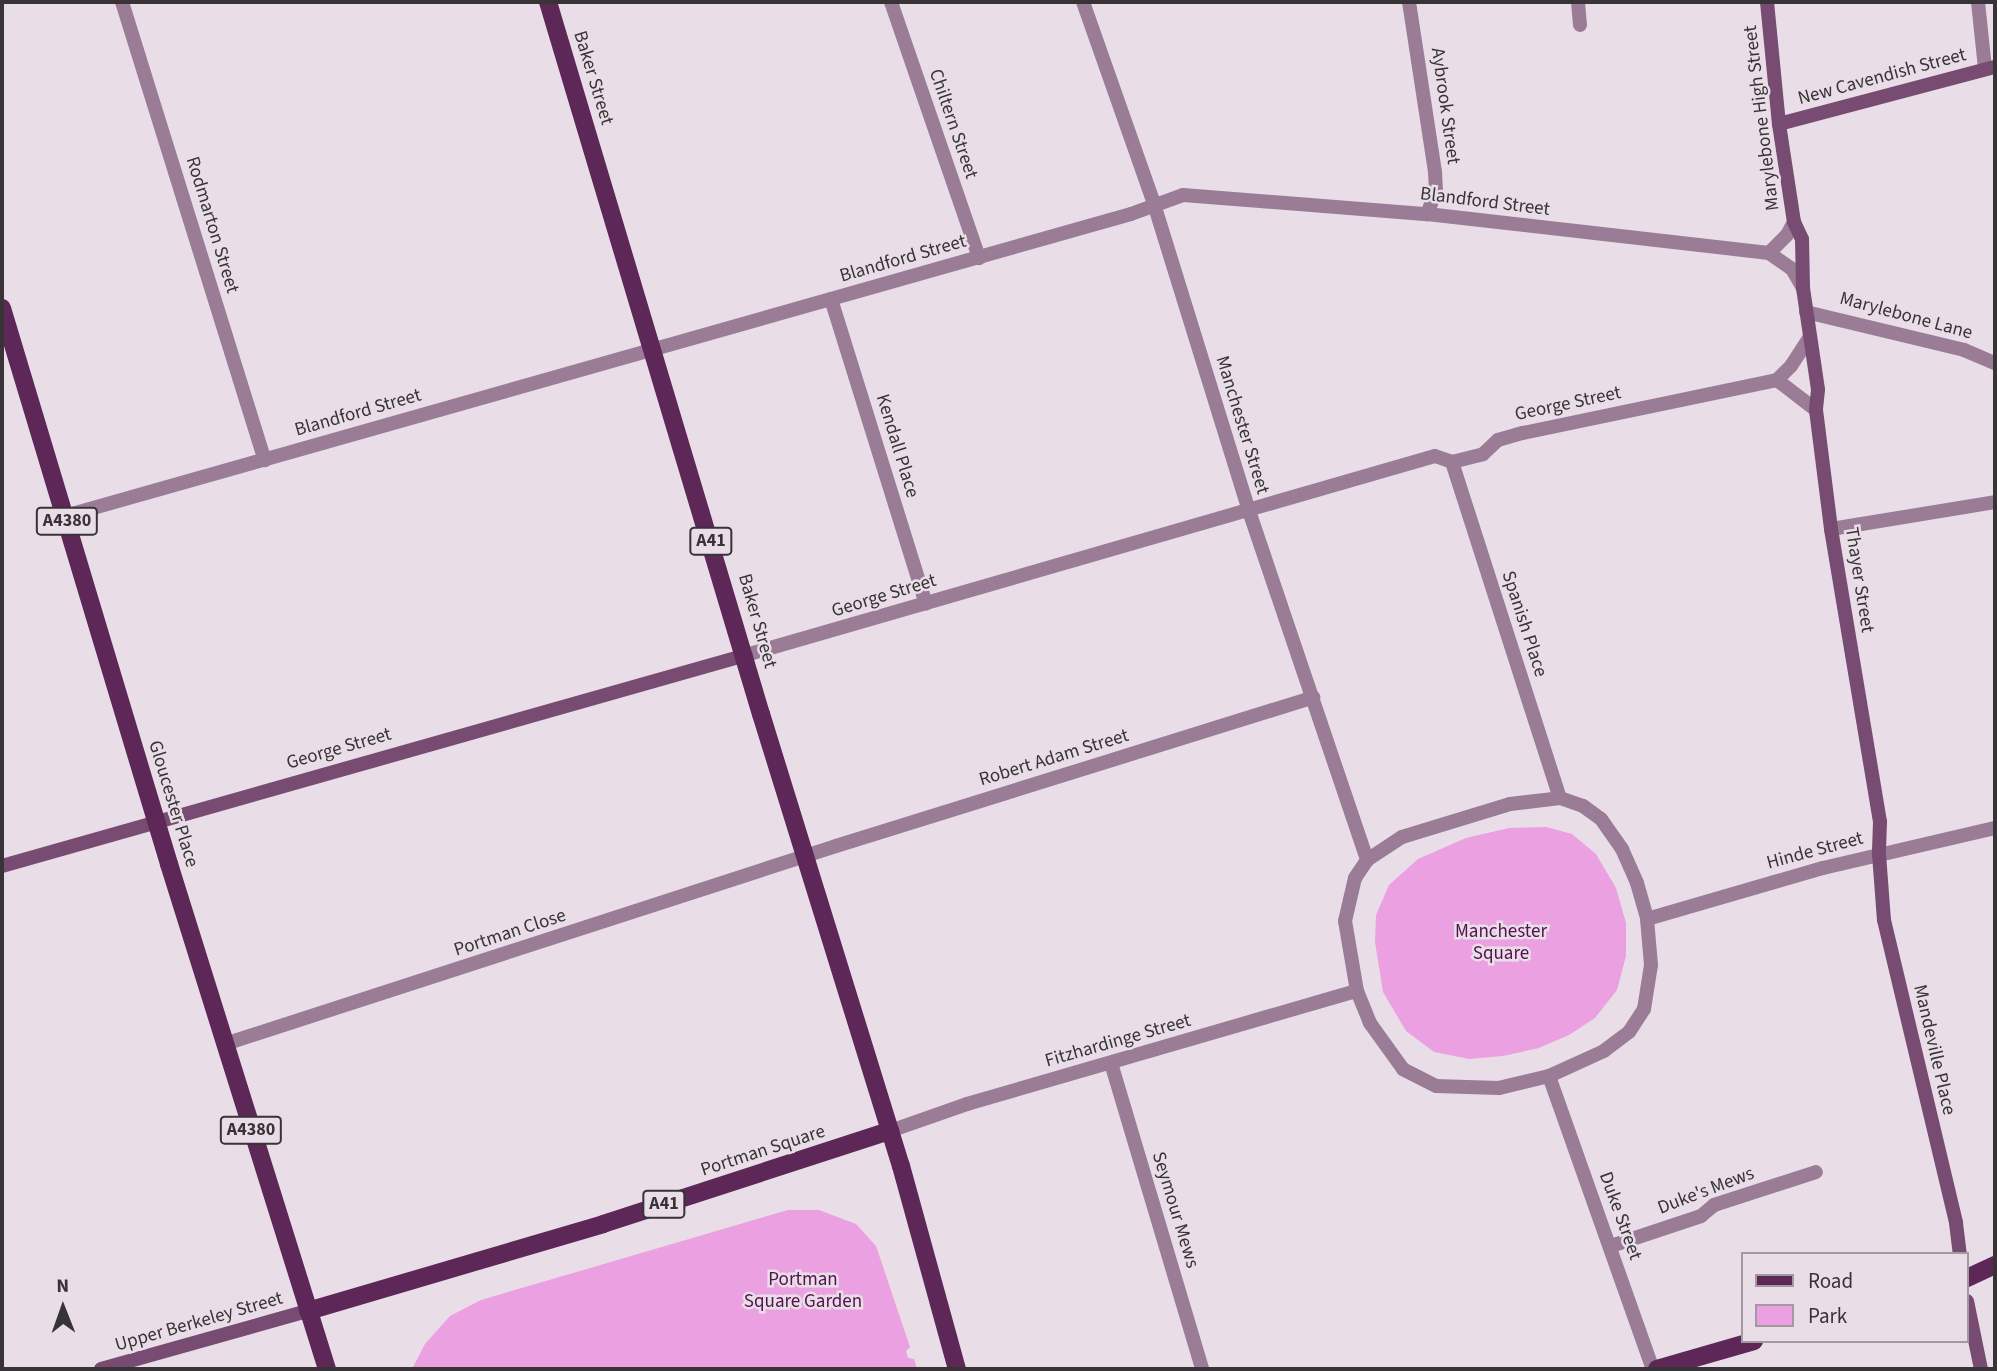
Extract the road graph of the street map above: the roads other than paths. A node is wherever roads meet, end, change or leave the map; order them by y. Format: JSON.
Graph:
{"nodes":[{"id":1,"x":122,"y":2,"type":"edge"},
{"id":2,"x":548,"y":2,"type":"edge"},
{"id":3,"x":891,"y":2,"type":"edge"},
{"id":4,"x":1083,"y":2,"type":"edge"},
{"id":5,"x":1409,"y":2,"type":"edge"},
{"id":6,"x":1578,"y":2,"type":"edge"},
{"id":7,"x":1767,"y":2,"type":"edge"},
{"id":8,"x":1978,"y":2,"type":"edge"},
{"id":9,"x":1580,"y":25,"type":"dead end"},
{"id":10,"x":1990,"y":68,"type":"edge"},
{"id":11,"x":1779,"y":124,"type":"junction"},
{"id":12,"x":1154,"y":204,"type":"junction"},
{"id":13,"x":1427,"y":214,"type":"junction"},
{"id":14,"x":1794,"y":222,"type":"junction"},
{"id":15,"x":1769,"y":253,"type":"junction"},
{"id":16,"x":979,"y":258,"type":"junction"},
{"id":17,"x":1803,"y":288,"type":"junction"},
{"id":18,"x":831,"y":299,"type":"junction"},
{"id":19,"x":2,"y":308,"type":"edge"},
{"id":20,"x":1806,"y":312,"type":"junction"},
{"id":21,"x":1809,"y":338,"type":"junction"},
{"id":22,"x":653,"y":350,"type":"junction"},
{"id":23,"x":1995,"y":363,"type":"edge"},
{"id":24,"x":1777,"y":380,"type":"junction"},
{"id":25,"x":1816,"y":410,"type":"junction"},
{"id":26,"x":265,"y":460,"type":"junction"},
{"id":27,"x":1452,"y":463,"type":"junction"},
{"id":28,"x":1995,"y":502,"type":"edge"},
{"id":29,"x":1248,"y":508,"type":"junction"},
{"id":30,"x":65,"y":516,"type":"junction"},
{"id":31,"x":1831,"y":529,"type":"junction"},
{"id":32,"x":926,"y":604,"type":"junction"},
{"id":33,"x":746,"y":655,"type":"junction"},
{"id":34,"x":1313,"y":697,"type":"junction"},
{"id":35,"x":1560,"y":798,"type":"junction"},
{"id":36,"x":156,"y":822,"type":"junction"},
{"id":37,"x":1995,"y":828,"type":"edge"},
{"id":38,"x":1879,"y":854,"type":"junction"},
{"id":39,"x":806,"y":856,"type":"junction"},
{"id":40,"x":1367,"y":860,"type":"junction"},
{"id":41,"x":2,"y":866,"type":"edge"},
{"id":42,"x":1647,"y":919,"type":"junction"},
{"id":43,"x":1357,"y":991,"type":"junction"},
{"id":44,"x":225,"y":1044,"type":"junction"},
{"id":45,"x":1111,"y":1063,"type":"junction"},
{"id":46,"x":1549,"y":1076,"type":"junction"},
{"id":47,"x":890,"y":1131,"type":"junction"},
{"id":48,"x":1816,"y":1172,"type":"dead end"},
{"id":49,"x":1611,"y":1246,"type":"junction"},
{"id":50,"x":1960,"y":1252,"type":"edge"},
{"id":51,"x":1995,"y":1265,"type":"edge"},
{"id":52,"x":1969,"y":1277,"type":"edge"},
{"id":53,"x":308,"y":1311,"type":"junction"},
{"id":54,"x":1969,"y":1311,"type":"edge"},
{"id":55,"x":1747,"y":1343,"type":"edge"},
{"id":56,"x":101,"y":1369,"type":"edge"},
{"id":57,"x":327,"y":1369,"type":"edge"},
{"id":58,"x":957,"y":1369,"type":"edge"},
{"id":59,"x":1202,"y":1369,"type":"edge"},
{"id":60,"x":1655,"y":1369,"type":"edge"},
{"id":61,"x":1981,"y":1369,"type":"edge"}],
"edges":[{"from":1,"to":26,"type":"street","name":"Rodmarton Street"},
{"from":2,"to":22,"type":"main road","name":"Baker Street","number":"A41"},
{"from":3,"to":16,"type":"street","name":"Chiltern Street"},
{"from":4,"to":12,"type":"street","name":"Manchester Street"},
{"from":5,"to":13,"type":"street","name":"Aybrook Street"},
{"from":6,"to":9,"type":"street"},
{"from":7,"to":11,"type":"main road","name":"Marylebone High Street"},
{"from":8,"to":10,"type":"street"},
{"from":10,"to":11,"type":"main road","name":"New Cavendish Street"},
{"from":11,"to":14,"type":"main road","name":"Marylebone High Street"},
{"from":12,"to":13,"type":"street","name":"Blandford Street"},
{"from":12,"to":16,"type":"street","name":"Blandford Street"},
{"from":12,"to":29,"type":"street","name":"Manchester Street"},
{"from":13,"to":15,"type":"street","name":"Blandford Street"},
{"from":14,"to":15,"type":"street"},
{"from":14,"to":17,"type":"main road","name":"Marylebone High Street"},
{"from":15,"to":17,"type":"street"},
{"from":16,"to":18,"type":"street","name":"Blandford Street"},
{"from":17,"to":20,"type":"main road","name":"Marylebone High Street"},
{"from":18,"to":22,"type":"street","name":"Blandford Street"},
{"from":18,"to":32,"type":"street","name":"Kendall Place"},
{"from":19,"to":30,"type":"main road","name":"Gloucester Place","number":"A4380"},
{"from":20,"to":21,"type":"main road","name":"Thayer Street"},
{"from":20,"to":23,"type":"street","name":"Marylebone Lane"},
{"from":21,"to":24,"type":"street"},
{"from":21,"to":25,"type":"main road","name":"Thayer Street"},
{"from":22,"to":26,"type":"street","name":"Blandford Street"},
{"from":22,"to":33,"type":"main road","name":"Baker Street","number":"A41"},
{"from":24,"to":25,"type":"street"},
{"from":24,"to":27,"type":"street","name":"George Street"},
{"from":25,"to":31,"type":"main road","name":"Thayer Street"},
{"from":26,"to":30,"type":"street","name":"Blandford Street"},
{"from":27,"to":29,"type":"street","name":"George Street"},
{"from":27,"to":35,"type":"street","name":"Spanish Place"},
{"from":28,"to":31,"type":"street"},
{"from":29,"to":32,"type":"street","name":"George Street"},
{"from":29,"to":34,"type":"street","name":"Manchester Street"},
{"from":30,"to":36,"type":"main road","name":"Gloucester Place","number":"A4380"},
{"from":31,"to":38,"type":"main road","name":"Thayer Street"},
{"from":32,"to":33,"type":"street","name":"George Street"},
{"from":33,"to":36,"type":"main road","name":"George Street"},
{"from":33,"to":39,"type":"main road","name":"Baker Street","number":"A41"},
{"from":34,"to":39,"type":"street","name":"Robert Adam Street"},
{"from":34,"to":40,"type":"street","name":"Manchester Street"},
{"from":35,"to":40,"type":"street"},
{"from":35,"to":42,"type":"street"},
{"from":36,"to":41,"type":"main road","name":"George Street"},
{"from":36,"to":44,"type":"main road","name":"Gloucester Place","number":"A4380"},
{"from":37,"to":38,"type":"street","name":"Hinde Street"},
{"from":38,"to":42,"type":"street","name":"Hinde Street"},
{"from":38,"to":50,"type":"main road","name":"Mandeville Place"},
{"from":39,"to":44,"type":"street","name":"Portman Close"},
{"from":39,"to":47,"type":"main road","name":"Baker Street","number":"A41"},
{"from":40,"to":43,"type":"street"},
{"from":42,"to":46,"type":"street"},
{"from":43,"to":45,"type":"street","name":"Fitzhardinge Street"},
{"from":43,"to":46,"type":"street"},
{"from":44,"to":53,"type":"main road","name":"Gloucester Place","number":"A4380"},
{"from":45,"to":47,"type":"street","name":"Fitzhardinge Street"},
{"from":45,"to":59,"type":"street","name":"Seymour Mews"},
{"from":46,"to":49,"type":"street","name":"Duke Street"},
{"from":47,"to":53,"type":"main road","name":"Portman Square","number":"A41"},
{"from":47,"to":58,"type":"main road","number":"A41"},
{"from":48,"to":49,"type":"street","name":"Duke's Mews"},
{"from":49,"to":60,"type":"street","name":"Duke Street"},
{"from":51,"to":52,"type":"main road"},
{"from":53,"to":56,"type":"main road","name":"Upper Berkeley Street"},
{"from":53,"to":57,"type":"main road","number":"A4380"},
{"from":54,"to":61,"type":"main road"},
{"from":55,"to":60,"type":"main road"}]}
